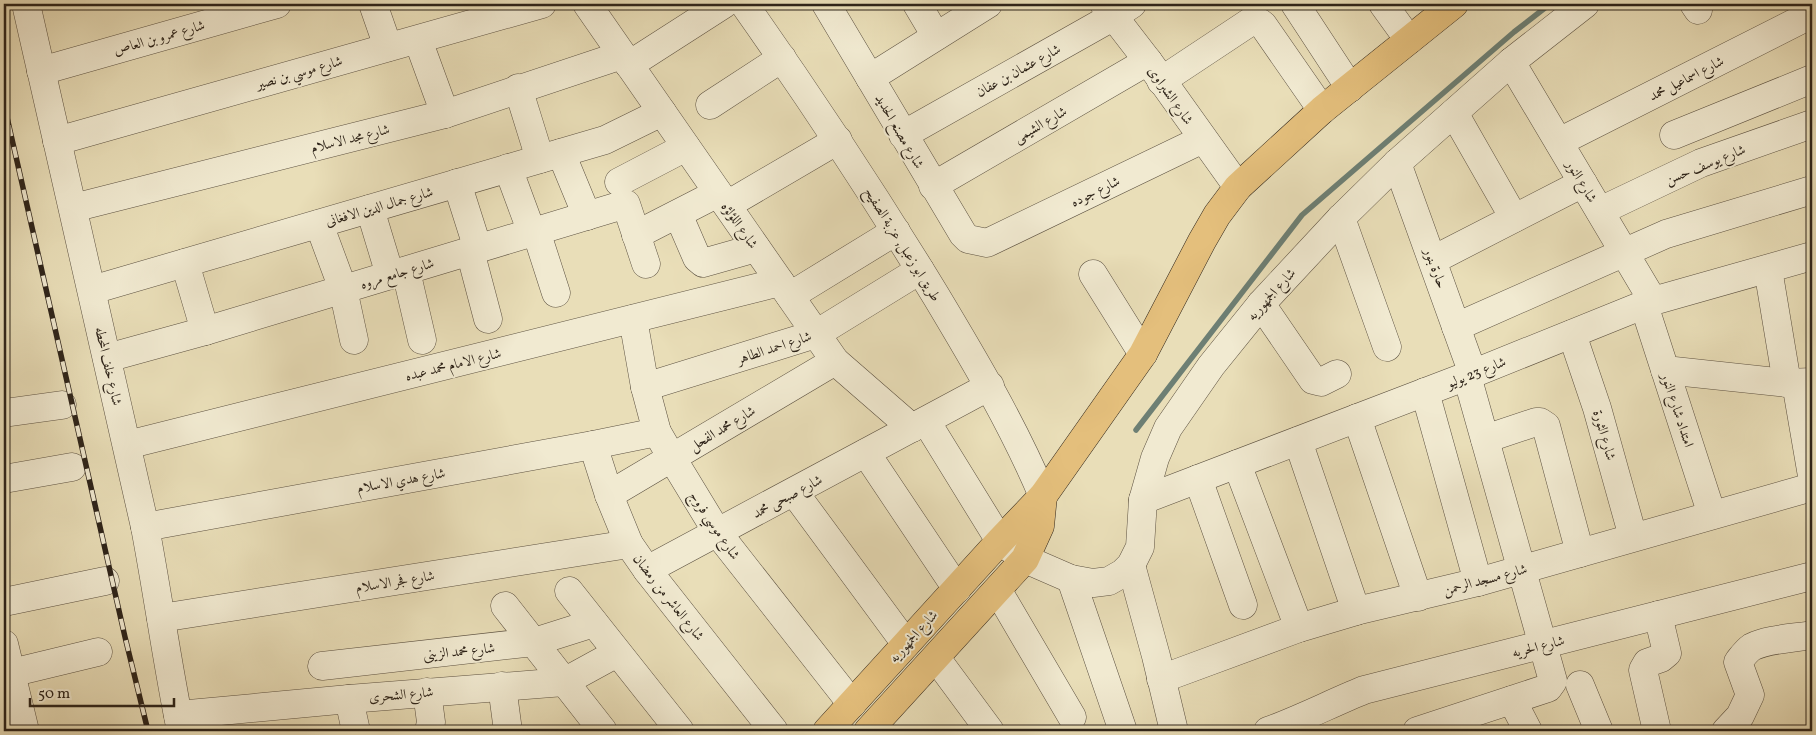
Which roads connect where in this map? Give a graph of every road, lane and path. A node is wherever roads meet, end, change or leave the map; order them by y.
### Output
1 (26, 4) edge
2 (277, 4) edge
3 (373, 4) edge
4 (542, 4) edge
5 (587, 4) edge
6 (724, 4) edge
7 (744, 4) edge
8 (917, 4) edge
9 (988, 4) edge
10 (1295, 4) edge
11 (1383, 4) edge
12 (1454, 4) edge
13 (1584, 4) edge
14 (831, 6) edge
15 (1117, 8) edge
16 (1812, 14) edge
17 (936, 36) junction
18 (418, 40) junction
19 (1410, 40) junction
20 (388, 46) junction
21 (782, 58) junction
22 (626, 60) junction
23 (1511, 62) junction
24 (41, 71) junction
25 (1154, 71) junction
26 (870, 78) junction
27 (1812, 79) edge
28 (518, 88) junction
29 (1350, 88) junction
30 (710, 105) dead end
31 (1322, 110) junction
32 (662, 112) junction
33 (1454, 113) junction
34 (445, 114) junction
35 (1812, 124) edge
36 (903, 135) junction
37 (1674, 135) dead end
38 (1203, 139) junction
39 (605, 140) junction
40 (838, 140) junction
41 (58, 141) junction
42 (1559, 142) junction
43 (686, 147) junction
44 (551, 156) junction
45 (1397, 163) junction
46 (508, 168) junction
47 (457, 183) junction
48 (1583, 183) junction
49 (933, 186) junction
50 (1238, 187) junction
51 (1812, 190) edge
52 (623, 193) junction
53 (722, 199) junction
54 (73, 208) junction
55 (370, 209) junction
56 (1600, 212) junction
57 (678, 214) junction
58 (587, 216) junction
59 (1341, 218) junction
60 (1514, 218) junction
61 (320, 224) junction
62 (534, 232) junction
63 (896, 232) junction
64 (636, 235) junction
65 (987, 243) joint
66 (756, 248) junction
67 (474, 250) junction
68 (1625, 252) junction
69 (1812, 256) edge
70 (1433, 260) junction
71 (185, 263) junction
72 (646, 264) dead end
73 (1768, 269) junction
74 (920, 270) junction
75 (398, 273) junction
76 (1094, 274) dead end
77 (343, 289) junction
78 (785, 289) junction
79 (92, 290) junction
80 (556, 293) dead end
81 (1649, 303) junction
82 (1261, 304) junction
83 (633, 319) junction
84 (488, 320) dead end
85 (1456, 327) junction
86 (205, 331) junction
87 (816, 334) junction
88 (1572, 334) junction
89 (354, 340) dead end
90 (422, 340) dead end
91 (1387, 347) dead end
92 (1143, 354) junction
93 (107, 358) junction
94 (835, 361) junction
95 (1665, 370) junction
96 (1337, 374) dead end
97 (1470, 375) junction
98 (1798, 383) edge
99 (990, 386) junction
100 (645, 387) junction
101 (1426, 392) junction
102 (62, 405) dead end
103 (4, 414) edge
104 (1357, 418) junction
105 (919, 424) junction
106 (657, 432) junction
107 (1485, 439) junction
108 (1298, 441) junction
109 (127, 445) junction
110 (594, 446) junction
111 (866, 453) junction
112 (672, 458) junction
113 (1238, 464) junction
114 (72, 466) dead end
115 (1812, 476) edge
116 (1198, 478) junction
117 (4, 479) edge
118 (1812, 486) edge
119 (794, 492) junction
120 (610, 496) junction
121 (1043, 496) junction
122 (1143, 500) junction
123 (1712, 515) junction
124 (145, 527) junction
125 (717, 532) junction
126 (1634, 537) junction
127 (1000, 541) junction
128 (629, 544) junction
129 (1580, 553) junction
130 (1025, 559) junction
131 (1131, 565) junction
132 (647, 570) junction
133 (1521, 570) junction
134 (1812, 576) edge
135 (1071, 579) junction
136 (105, 580) dead end
137 (1478, 582) junction
138 (957, 589) junction
139 (998, 590) junction
140 (569, 591) dead end
141 (1418, 597) junction
142 (4, 602) edge
143 (1243, 605) dead end
144 (505, 606) dead end
145 (1356, 611) junction
146 (1658, 615) junction
147 (161, 618) junction
148 (594, 623) junction
149 (1299, 628) junction
150 (1812, 635) edge
151 (534, 642) junction
152 (4, 644) edge
153 (906, 644) junction
154 (1542, 645) junction
155 (98, 652) dead end
156 (617, 654) junction
157 (936, 658) junction
158 (322, 666) dead end
159 (1161, 679) junction
160 (564, 682) junction
161 (1580, 685) dead end
162 (502, 686) junction
163 (11, 689) edge
164 (427, 692) junction
165 (349, 699) junction
166 (1512, 700) junction
167 (852, 704) junction
168 (1072, 717) dead end
169 (180, 723) edge
170 (1312, 723) edge
171 (1445, 727) edge
172 (25, 731) edge
173 (356, 731) edge
174 (429, 731) edge
175 (508, 731) edge
176 (603, 731) edge
177 (679, 731) edge
178 (774, 731) edge
179 (827, 731) edge
180 (868, 731) edge
181 (990, 731) edge
182 (1123, 731) edge
183 (1174, 731) edge
184 (1268, 731) edge
185 (1417, 731) edge
186 (1528, 731) edge
187 (1599, 731) edge
188 (1657, 731) edge
189 (1726, 731) edge

1 - 24 street, شارع خلف المحطه
2 - 24 street, شارع عمرو بن العاص
3 - 20 street
4 - 18 street, شارع موسي بن نصير
5 - 22 street, شارع اللؤلؤه
6 - 22 street, شارع مجد الاسلام
7 - 21 street, طريق ابو زعبل, عزبة الصفيح
8 - 17 street
9 - 17 street
10 - 29 street
11 - 19 street
12 - 19 main road, شارع الجمهوريه
13 - 23 street, شارع الجمهوريه
14 - 26 street, شارع مصنع الحديد
15 - 25 street, شارع الشبراوى
15 - 36 street, شارع عثمان بن عفان
16 - 42 street, شارع اسماعيل محمد
17 - 26 street
18 - 20 street, شارع موسي بن نصير
18 - 34 street
19 - 29 main road, شارع الجمهوريه
20 - 41 street, شارع موسي بن نصير
21 - 30 street
21 - 40 street, طريق ابو زعبل, عزبة الصفيح
22 - 28 street, شارع مجد الاسلام
22 - 32 street, شارع اللؤلؤه
23 - 33 street, شارع الجمهوريه
23 - 42 street, شارع النور
24 - 41 street, شارع خلف المحطه
25 - 31 street, شارع الشيمى
25 - 38 street, شارع الشبراوى
25 - 49 street, شارع الشيمى
26 - 36 street, شارع مصنع الحديد
27 - 37 street
28 - 34 street, شارع مجد الاسلام
28 - 44 street
29 - 31 main road, شارع الجمهوريه
31 - 50 main road, شارع الجمهوريه
32 - 39 street, شارع جمال الدين الافغانى
32 - 43 street, شارع اللؤلؤه
33 - 45 street, شارع الجمهوريه
33 - 60 street
34 - 54 street, شارع مجد الاسلام
35 - 56 street, شارع يوسف حسن
36 - 49 street, شارع مصنع الحديد
38 - 50 street, شارع الشبراوى
38 - 65 street, شارع جوده
39 - 44 street, شارع جمال الدين الافغانى
39 - 52 street
40 - 53 street
40 - 63 street, طريق ابو زعبل, عزبة الصفيح
41 - 54 street, شارع خلف المحطه
42 - 48 street, شارع النور
43 - 52 street, شارع جامع مروه
43 - 53 street, شارع اللؤلؤه
44 - 46 street, شارع جمال الدين الافغانى
44 - 58 street
45 - 59 street, شارع الجمهوريه
45 - 70 street, حارة بنور
46 - 47 street, شارع جمال الدين الافغانى
46 - 62 street
47 - 55 street, شارع جمال الدين الافغانى
47 - 67 street
48 - 56 street, شارع النور
48 - 60 street
49 - 65 street, شارع مصنع الحديد
50 - 92 main road, شارع الجمهوريه
51 - 68 street
52 - 58 street, شارع جامع مروه
52 - 64 street
53 - 57 street
53 - 66 street, شارع اللؤلؤه
54 - 79 street, شارع خلف المحطه
55 - 61 street, شارع جمال الدين الافغانى
55 - 75 street
56 - 68 street, شارع النور
57 - 64 street
57 - 66 street
58 - 62 street, شارع جامع مروه
59 - 82 street, شارع الجمهوريه
59 - 91 street
60 - 70 street
61 - 71 street, شارع جمال الدين الافغانى
61 - 77 street
62 - 67 street, شارع جامع مروه
62 - 80 street
63 - 74 street, طريق ابو زعبل, عزبة الصفيح
63 - 78 street, شارع الامام محمد عبده
64 - 72 street
66 - 78 street, شارع اللؤلؤه
67 - 75 street, شارع جامع مروه
67 - 84 street
68 - 81 street, شارع النور
68 - 85 street
69 - 73 street, شارع 23 يوليو
70 - 85 street, حارة بنور
71 - 79 street, شارع جمال الدين الافغانى
71 - 86 street
73 - 81 street, شارع 23 يوليو
73 - 98 street
74 - 87 street, شارع احمد الطاهر
74 - 99 street, طريق ابو زعبل, عزبة الصفيح
75 - 77 street, شارع جامع مروه
75 - 90 street
76 - 92 street
77 - 86 street, شارع جامع مروه
77 - 89 street
78 - 83 street, شارع الامام محمد عبده
78 - 87 street, شارع اللؤلؤه
79 - 93 street, شارع خلف المحطه
81 - 88 street, شارع 23 يوليو
81 - 95 street, امتداد شارع النور
82 - 96 street
82 - 122 street, شارع الجمهوريه
83 - 100 street, شارع موسي فروج
83 - 109 street, شارع الامام محمد عبده
85 - 97 street, حارة بنور
86 - 93 street, شارع جامع مروه
87 - 94 street, شارع اللؤلؤه
87 - 100 street, شارع احمد الطاهر
88 - 97 street, شارع 23 يوليو
88 - 126 street, شارع الثورة
92 - 121 main road, شارع الجمهوريه
93 - 109 street, شارع خلف المحطه
94 - 105 street, شارع اللؤلؤه
94 - 112 street, شارع محمد الفحل
95 - 98 street
95 - 123 street, امتداد شارع النور
97 - 101 street, شارع 23 يوليو
97 - 107 street, حارة بنور
98 - 115 street
99 - 105 street, شارع صبحى محمد
99 - 121 street, طريق ابو زعبل, عزبة الصفيح
100 - 106 street, شارع موسي فروج
101 - 104 street, شارع 23 يوليو
101 - 137 street
102 - 103 street
104 - 108 street, شارع 23 يوليو
104 - 141 street
105 - 111 street, شارع صبحى محمد
105 - 127 street
106 - 110 street, شارع هدي الاسلام
106 - 112 street, شارع موسي فروج
107 - 129 street
107 - 133 street, حارة بنور
108 - 113 street, شارع 23 يوليو
108 - 145 street
109 - 124 street, شارع خلف المحطه
110 - 120 street, شارع العاشر من رمضان
110 - 124 street, شارع هدي الاسلام
111 - 119 street, شارع صبحى محمد
111 - 138 street
112 - 120 street, شارع محمد الفحل
112 - 125 street, شارع موسي فروج
113 - 116 street, شارع 23 يوليو
113 - 149 street
114 - 117 street
116 - 122 street, شارع 23 يوليو
116 - 143 street
118 - 123 street, شارع مسجد الرحمن
119 - 125 street, شارع صبحى محمد
119 - 153 street
120 - 128 street, شارع العاشر من رمضان
121 - 127 main road, شارع الجمهوريه
121 - 130 main road, شارع الجمهوريه
122 - 131 street, شارع الجمهوريه
123 - 126 street, شارع مسجد الرحمن
124 - 147 street, شارع خلف المحطه
125 - 132 street, شارع صبحى محمد
125 - 167 street, شارع موسي فروج
126 - 129 street, شارع مسجد الرحمن
127 - 130 street
127 - 138 main road, شارع الجمهوريه
128 - 132 street, شارع العاشر من رمضان
128 - 147 street, شارع فجر الاسلام
129 - 133 street, شارع مسجد الرحمن
130 - 135 street
130 - 139 main road, شارع الجمهوريه
131 - 135 street
131 - 159 street
132 - 178 street, شارع العاشر من رمضان
133 - 137 street, شارع مسجد الرحمن
133 - 154 street, حارة بنور
134 - 146 street, شارع الحريه
135 - 182 street
136 - 142 street
137 - 141 street, شارع مسجد الرحمن
138 - 153 main road, شارع الجمهوريه
139 - 157 main road, شارع الجمهوريه
139 - 168 street
140 - 148 street
141 - 145 street, شارع مسجد الرحمن
144 - 151 street
145 - 149 street, شارع مسجد الرحمن
146 - 154 street, شارع الحريه
146 - 188 street
147 - 169 street, شارع خلف المحطه
148 - 151 street, شارع محمد الزينى
148 - 156 street
149 - 159 street, شارع مسجد الرحمن
150 - 189 street
151 - 158 street, شارع محمد الزينى
151 - 160 street
152 - 163 street
153 - 167 main road, شارع الجمهوريه
154 - 166 street, حارة بنور
154 - 170 street, شارع الحريه
155 - 163 street
156 - 160 street, شارع الشحرى
156 - 177 street
157 - 180 main road, شارع الجمهوريه
157 - 181 street
159 - 183 street
160 - 162 street, شارع الشحرى
160 - 176 street
161 - 187 street
162 - 164 street, شارع الشحرى
162 - 175 street
163 - 172 street
164 - 165 street, شارع الشحرى
164 - 174 street
165 - 169 street, شارع الشحرى
165 - 173 street
166 - 171 street
166 - 186 street
167 - 179 main road, شارع الجمهوريه
170 - 184 street, شارع الحريه
171 - 185 street

